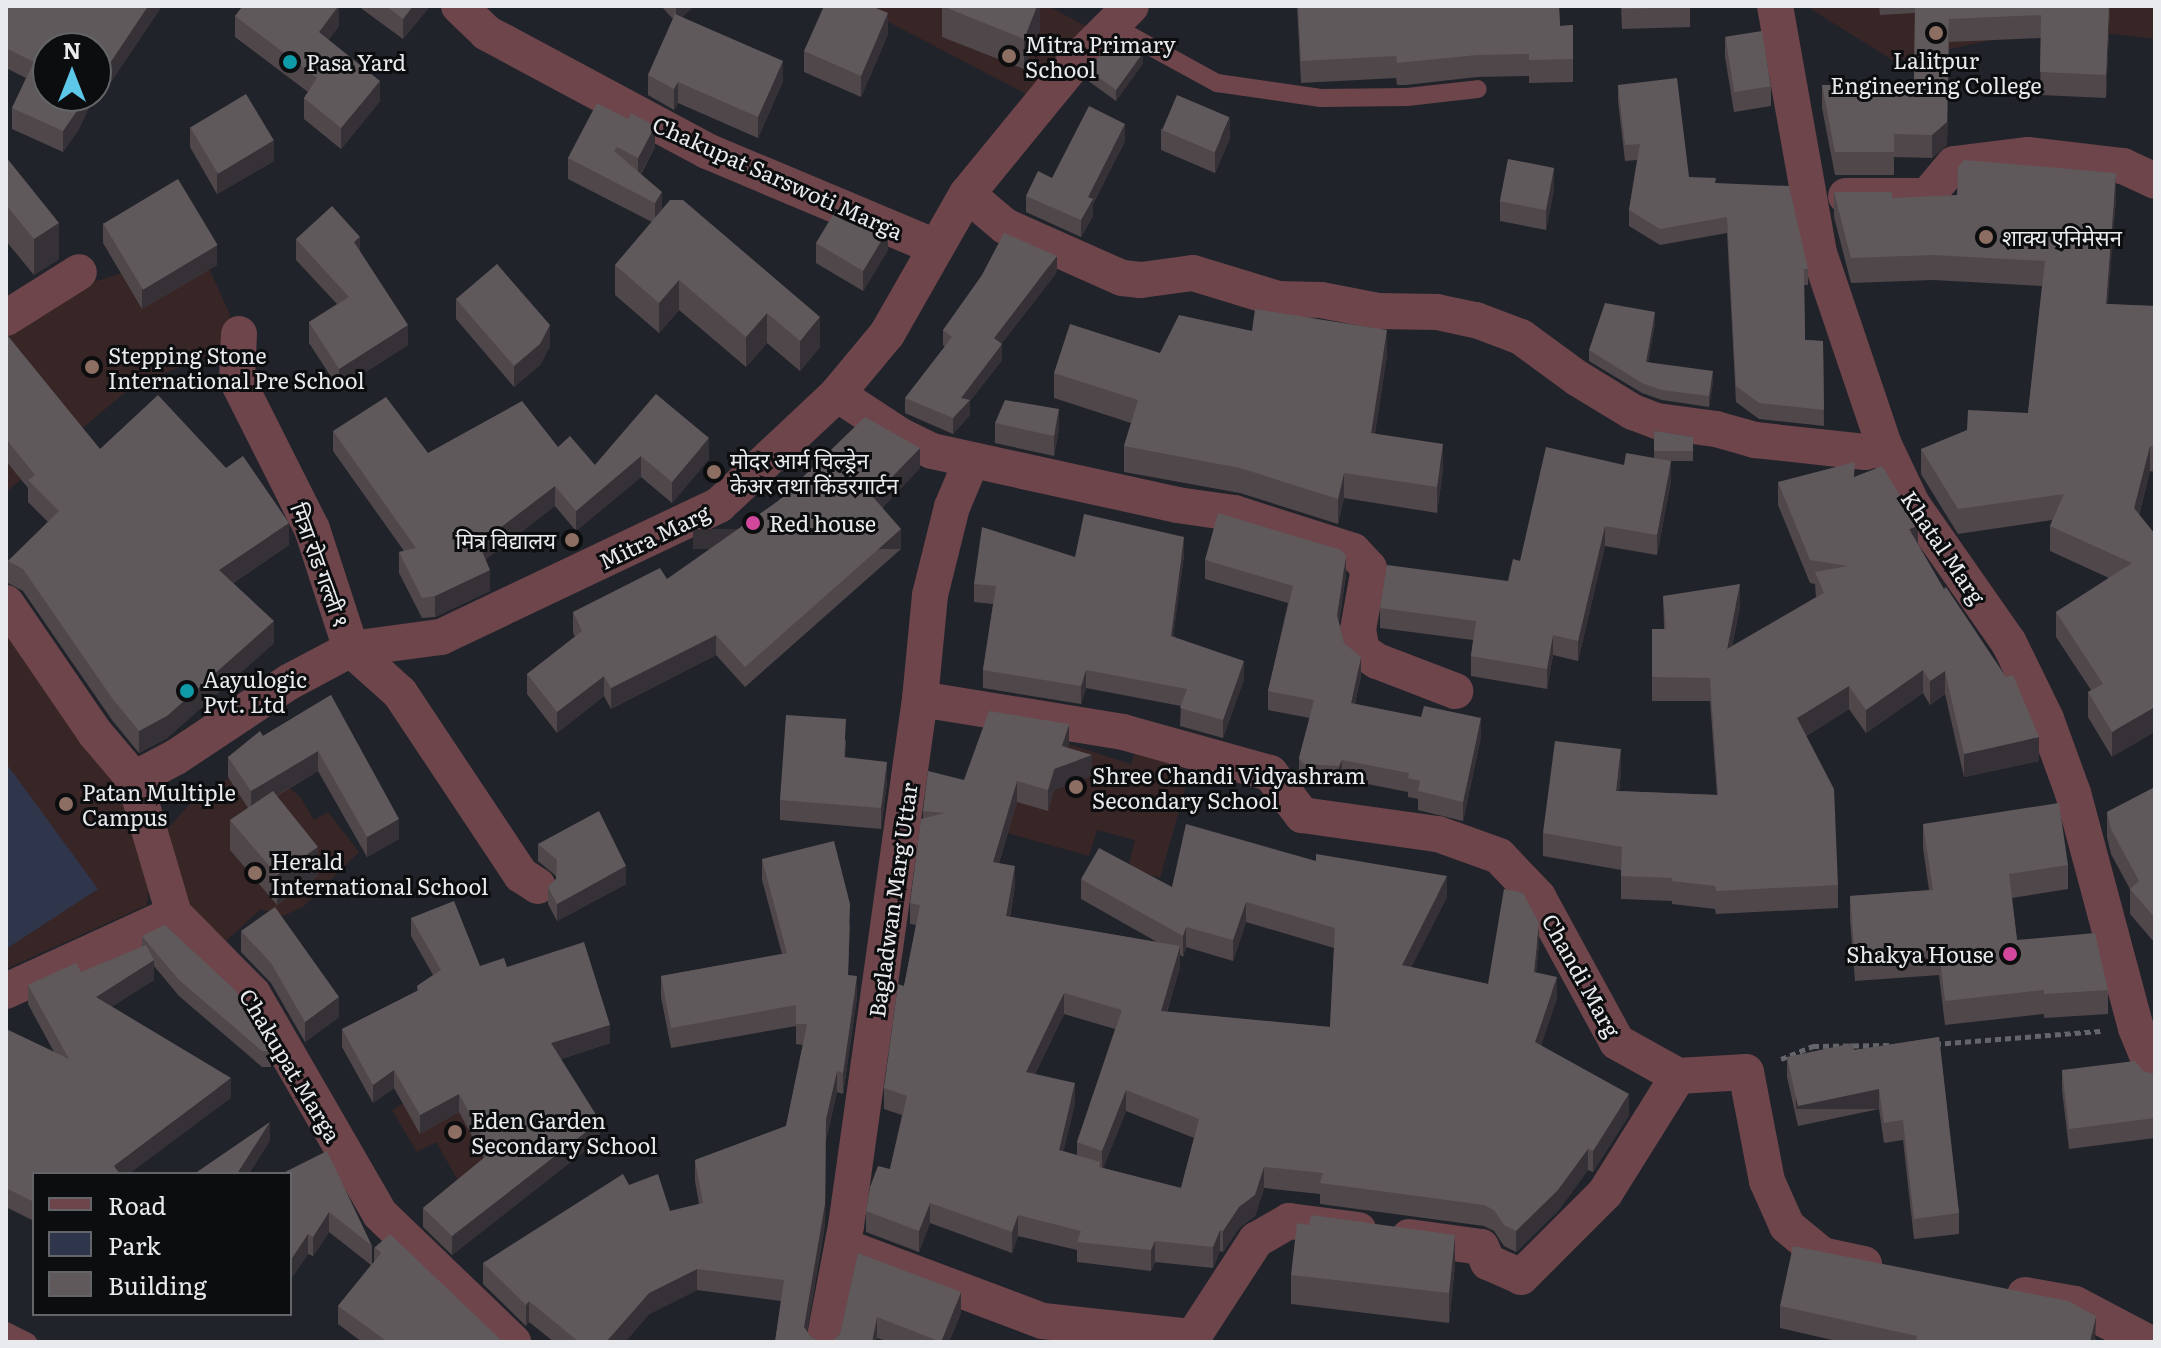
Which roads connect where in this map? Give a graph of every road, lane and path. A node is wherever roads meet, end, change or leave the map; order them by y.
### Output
1 (459, 6) edge
2 (1775, 6) edge
3 (1112, 12) edge
4 (1478, 89) dead end
5 (2155, 181) edge
6 (967, 194) junction
7 (1808, 196) junction
8 (935, 247) junction
9 (79, 272) dead end
10 (6, 318) edge
11 (239, 334) dead end
12 (837, 394) junction
13 (1884, 445) junction
14 (971, 462) junction
15 (6, 603) edge
16 (351, 649) junction
17 (1455, 691) dead end
18 (920, 699) junction
19 (134, 779) junction
20 (538, 886) dead end
21 (174, 914) junction
22 (6, 991) edge
23 (2136, 1028) junction
24 (1933, 1044) edge
25 (1903, 1045) edge
26 (1746, 1072) junction
27 (2155, 1075) edge
28 (1678, 1076) junction
29 (843, 1246) junction
30 (1903, 1272) edge
31 (1989, 1288) edge
32 (6, 1331) edge
33 (28, 1342) edge
34 (513, 1342) edge
35 (824, 1342) edge
36 (2147, 1342) edge

1 - 8 street, Chakupat Sarswoti Marga
2 - 7 street, Khatal Marg
3 - 4 lane
3 - 6 street, Mitra Marg
5 - 7 street
6 - 8 street, Mitra Marg
6 - 13 street
7 - 13 street, Khatal Marg
8 - 12 street, Mitra Marg
9 - 10 street
11 - 16 street, मित्रा रोड गल्ली १
12 - 14 street
12 - 16 street, Mitra Marg
13 - 23 street, Khatal Marg
14 - 17 street
14 - 18 street, Bagladwan Marg Uttar
15 - 19 street, Chakupat Marga
16 - 19 street, Mitra Marg
16 - 20 street, मित्रा रोड गल्ली १
18 - 28 street, Chandi Marg
18 - 29 street, Bagladwan Marg Uttar
19 - 21 street, Chakupat Marga
21 - 22 street
21 - 34 street, Chakupat Marga
23 - 24 path
23 - 27 street, Khatal Marg
25 - 26 path
26 - 28 street
26 - 30 street
28 - 29 street
29 - 35 street, Bagladwan Marg Uttar
31 - 36 street
32 - 33 lane

